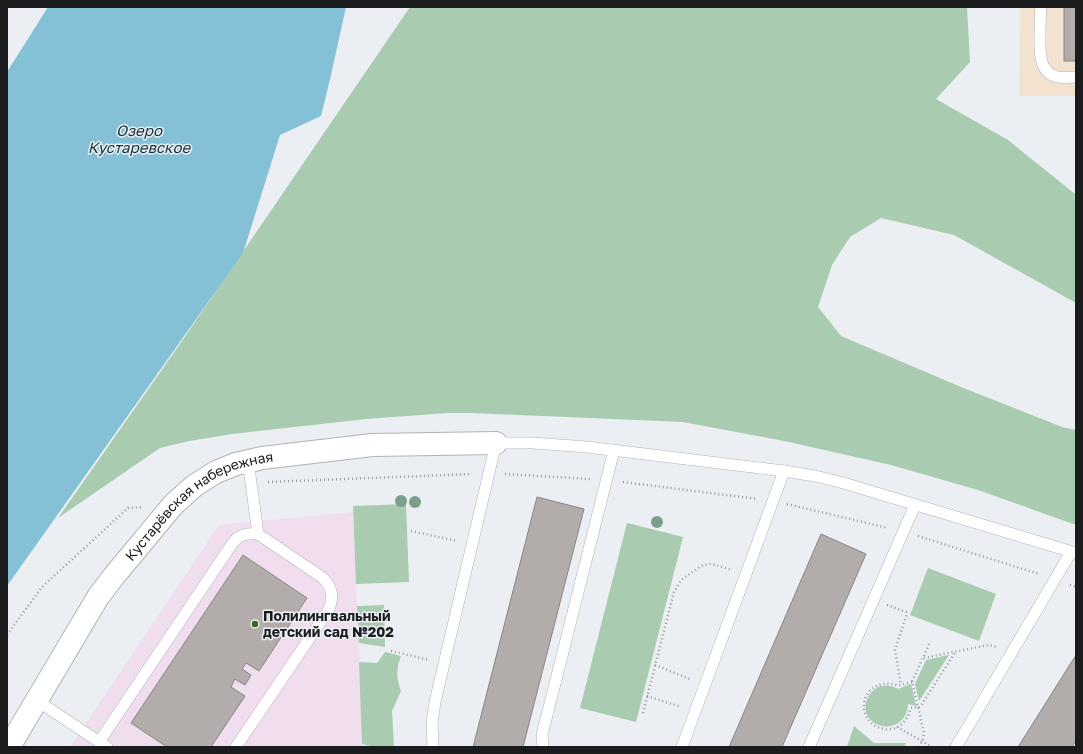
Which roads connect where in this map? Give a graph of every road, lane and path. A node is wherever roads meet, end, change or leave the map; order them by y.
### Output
1 (1040, 7) edge
2 (1076, 77) edge
3 (496, 442) junction
4 (614, 450) junction
5 (248, 460) junction
6 (784, 471) junction
7 (488, 474) junction
8 (607, 480) junction
9 (251, 483) junction
10 (773, 501) junction
11 (173, 505) junction
12 (915, 505) junction
13 (410, 531) dead end
14 (904, 532) junction
15 (258, 534) junction
16 (472, 545) junction
17 (1073, 553) edge
18 (746, 576) junction
19 (1054, 579) junction
20 (1076, 587) edge
21 (874, 600) junction
22 (7, 635) edge
23 (930, 642) dead end
24 (391, 651) dead end
25 (956, 651) junction
26 (1010, 654) junction
27 (923, 658) junction
28 (444, 663) junction
29 (655, 665) junction
30 (912, 682) junction
31 (705, 684) junction
32 (901, 685) junction
33 (647, 696) junction
34 (36, 700) junction
35 (918, 708) junction
36 (695, 712) junction
37 (643, 713) dead end
38 (897, 727) junction
39 (922, 741) junction
40 (103, 744) edge
41 (8, 747) edge
42 (236, 747) edge
43 (433, 747) edge
44 (543, 747) edge
45 (682, 747) edge
46 (809, 747) edge
47 (919, 747) edge
48 (932, 747) edge
49 (956, 747) edge

1 - 2 lane
3 - 4 lane
3 - 5 street, Кустарёвская набережная
3 - 7 lane
4 - 6 lane
4 - 8 lane
5 - 9 lane
5 - 11 street, Кустарёвская набережная
6 - 10 lane
6 - 12 lane
7 - 8 path
7 - 9 path
7 - 16 lane
8 - 10 path
8 - 44 lane
9 - 15 lane
10 - 14 path
10 - 18 lane
11 - 22 path
11 - 34 street, Кустарёвская набережная
12 - 14 lane
12 - 17 lane
13 - 16 path
14 - 19 path
14 - 21 lane
15 - 40 lane
15 - 42 lane
16 - 28 lane
17 - 19 lane
18 - 29 path
18 - 31 lane
19 - 20 path
19 - 26 lane
21 - 32 path
21 - 46 lane
23 - 27 path
24 - 28 path
25 - 26 path
25 - 27 path
25 - 35 path
26 - 49 lane
27 - 30 path
28 - 43 lane
29 - 31 path
29 - 33 path
30 - 32 path
30 - 35 path
31 - 36 lane
32 - 38 path
33 - 36 path
33 - 37 path
34 - 40 lane
34 - 41 street, Кустарёвская набережная
35 - 38 path
35 - 39 path
36 - 45 lane
38 - 39 path
39 - 47 path
39 - 48 path

